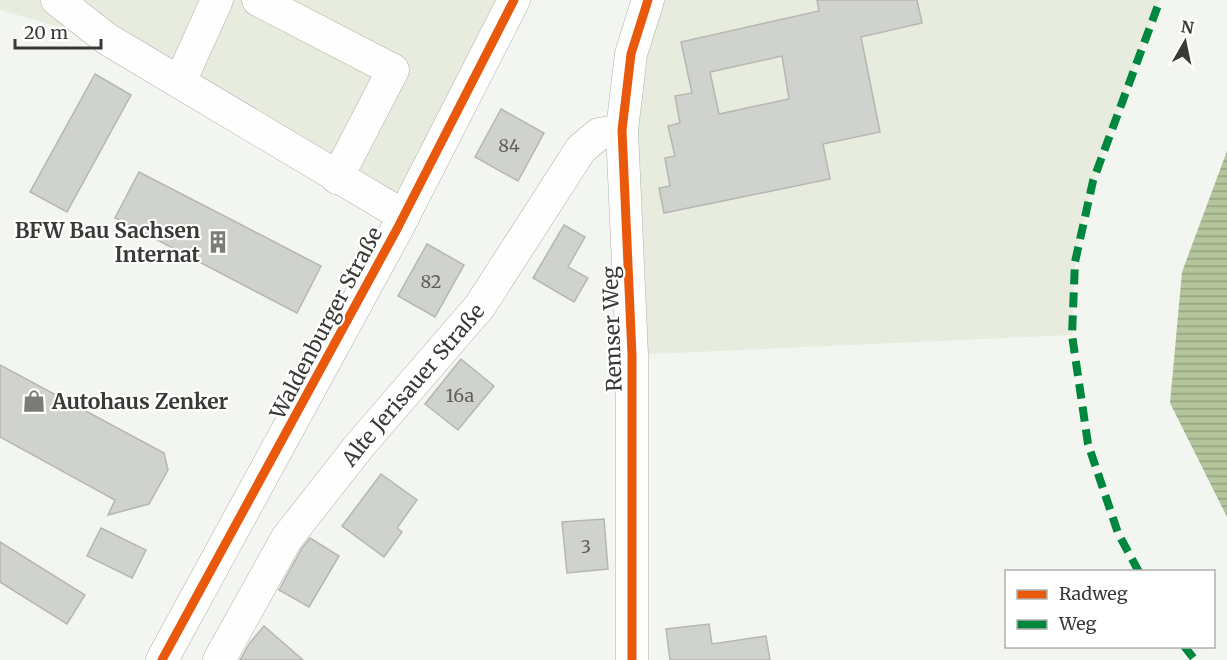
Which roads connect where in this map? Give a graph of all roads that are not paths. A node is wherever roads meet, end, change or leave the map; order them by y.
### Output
1 (57, 0) edge
2 (217, 0) edge
3 (258, 0) edge
4 (514, 0) edge
5 (648, 0) edge
6 (180, 82) junction
7 (622, 130) junction
8 (337, 178) junction
9 (404, 216) junction
10 (162, 660) edge
11 (219, 660) edge
12 (632, 660) edge

1 - 6 street
2 - 6 street
3 - 8 street
4 - 9 street, Waldenburger Straße
5 - 7 street, Remser Weg
6 - 8 street
7 - 11 street, Alte Jerisauer Straße
7 - 12 street, Remser Weg
8 - 9 street
9 - 10 street, Waldenburger Straße

